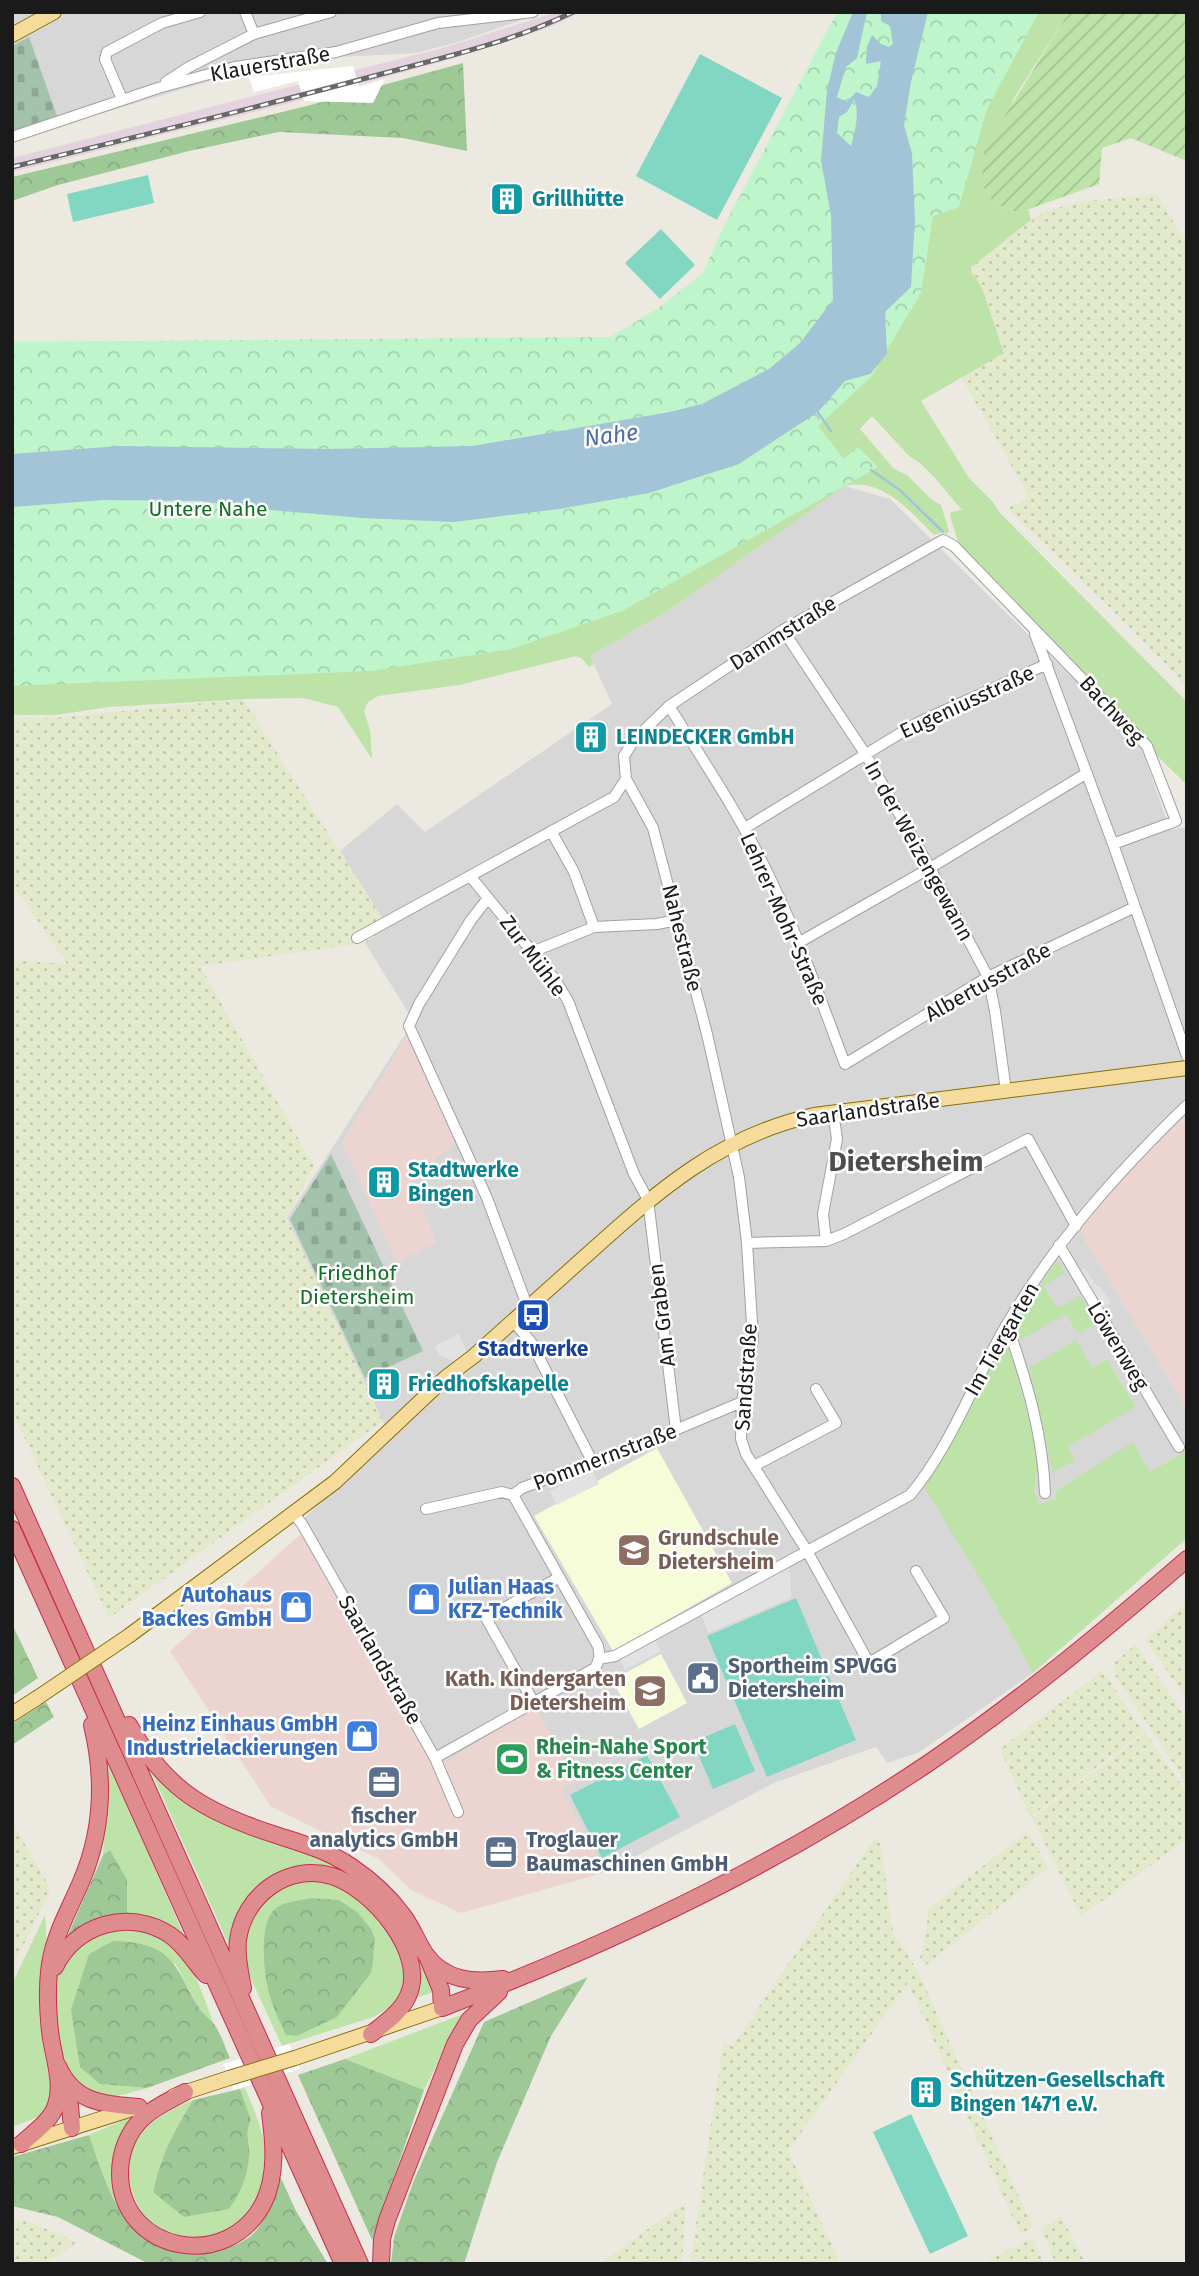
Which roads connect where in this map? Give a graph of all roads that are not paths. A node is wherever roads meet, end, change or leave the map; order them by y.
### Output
1 (54, 12) edge
2 (200, 12) edge
3 (245, 12) edge
4 (331, 12) edge
5 (533, 12) edge
6 (477, 16) edge
7 (254, 34) junction
8 (12, 35) edge
9 (158, 88) junction
10 (122, 99) junction
11 (12, 137) edge
12 (943, 540) joint
13 (1033, 629) junction
14 (783, 630) junction
15 (1047, 664) junction
16 (670, 706) junction
17 (866, 755) junction
18 (1087, 773) junction
19 (626, 779) junction
20 (745, 828) junction
21 (551, 831) junction
22 (1113, 844) junction
23 (930, 868) junction
24 (470, 876) junction
25 (488, 898) junction
26 (1135, 907) junction
27 (677, 920) junction
28 (594, 927) junction
29 (357, 938) dead end
30 (799, 943) junction
31 (532, 953) junction
32 (988, 977) junction
33 (1187, 1056) edge
34 (845, 1064) joint
35 (1187, 1068) edge
36 (1006, 1091) junction
37 (1187, 1105) edge
38 (833, 1112) junction
39 (732, 1143) junction
40 (648, 1200) junction
41 (1076, 1226) junction
42 (826, 1241) junction
43 (747, 1242) junction
44 (1059, 1245) junction
45 (527, 1308) junction
46 (513, 1321) junction
47 (1007, 1324) junction
48 (816, 1389) dead end
49 (742, 1402) junction
50 (676, 1430) junction
51 (1179, 1447) dead end
52 (593, 1463) junction
53 (754, 1466) junction
54 (12, 1486) edge
55 (1045, 1493) dead end
56 (513, 1495) junction
57 (426, 1509) dead end
58 (293, 1513) junction
59 (12, 1528) edge
60 (807, 1551) junction
61 (1187, 1559) edge
62 (916, 1571) dead end
63 (558, 1577) junction
64 (86, 1650) junction
65 (599, 1659) junction
66 (79, 1679) junction
67 (534, 1703) junction
68 (12, 1714) edge
69 (435, 1758) junction
70 (458, 1812) dead end
71 (427, 1956) junction
72 (533, 1973) junction
73 (510, 1982) junction
74 (218, 1987) junction
75 (49, 1993) junction
76 (442, 2008) junction
77 (249, 2014) junction
78 (371, 2034) junction
79 (54, 2058) junction
80 (62, 2076) junction
81 (185, 2092) junction
82 (268, 2097) junction
83 (139, 2107) junction
84 (72, 2128) junction
85 (17, 2145) edge
86 (343, 2264) edge
87 (360, 2264) edge
88 (381, 2264) edge

1 - 8 main road
2 - 10 street
3 - 7 street
4 - 7 street
5 - 6 street, Klauerstraße
6 - 9 street, Klauerstraße
7 - 9 street
9 - 10 street, Klauerstraße
10 - 11 street, Klauerstraße
12 - 13 street, Bachweg
12 - 14 street, Dammstraße
13 - 15 street, Bachweg
13 - 22 street, Bachweg
14 - 16 street, Dammstraße
14 - 17 street, In der Weizengewann
15 - 17 street, Eugeniusstraße
15 - 18 street, Bachweg
16 - 19 street, Dammstraße
16 - 20 street, Lehrer-Mohr-Straße
17 - 20 street, Eugeniusstraße
17 - 23 street, In der Weizengewann
18 - 22 street, Bachweg
18 - 23 street
19 - 21 street
19 - 27 street, Nahestraße
20 - 30 street, Lehrer-Mohr-Straße
21 - 24 street
21 - 28 street
22 - 26 street, Bachweg
23 - 30 street
23 - 32 street, In der Weizengewann
24 - 25 street, Zur Mühle
24 - 29 street
25 - 31 street, Zur Mühle
25 - 45 street
26 - 32 street, Albertusstraße
26 - 33 street, Bachweg
27 - 28 street
27 - 39 street, Nahestraße
28 - 31 street
30 - 34 street, Lehrer-Mohr-Straße
31 - 40 street, Zur Mühle
32 - 34 street, Albertusstraße
32 - 36 street, In der Weizengewann
35 - 36 main road, Saarlandstraße
36 - 38 main road, Saarlandstraße
37 - 41 street, Im Tiergarten
38 - 39 main road, Saarlandstraße
38 - 42 street
39 - 40 main road, Saarlandstraße
39 - 43 street, Sandstraße
40 - 45 main road, Saarlandstraße
40 - 50 street, Am Graben
41 - 42 street
41 - 44 street, Im Tiergarten
42 - 43 street
43 - 49 street, Sandstraße
44 - 47 street, Im Tiergarten
44 - 51 street, Löwenweg
45 - 46 main road, Saarlandstraße
46 - 52 street
46 - 58 main road, Saarlandstraße
47 - 55 street
47 - 60 street, Im Tiergarten
48 - 53 street
49 - 50 street, Pommernstraße
49 - 53 street, Sandstraße
50 - 52 street, Pommernstraße
52 - 56 street, Pommernstraße
53 - 60 street, Sandstraße
54 - 64 highway
56 - 57 street, Pommernstraße
56 - 63 street
58 - 68 main road, Saarlandstraße, bridge
58 - 69 street, Saarlandstraße
59 - 66 highway
60 - 62 street, Sandstraße
60 - 65 street
61 - 72 highway
63 - 65 street
63 - 67 street
64 - 71 highway
64 - 77 highway
65 - 67 street
66 - 74 highway
66 - 75 highway
67 - 69 street
69 - 70 street, Saarlandstraße
71 - 72 highway
71 - 76 highway
72 - 73 highway
73 - 76 highway
73 - 88 highway
74 - 75 highway
74 - 82 highway
75 - 79 highway
76 - 78 main road
77 - 78 highway
77 - 87 highway
78 - 81 main road, bridge
79 - 80 highway
79 - 85 highway
80 - 83 highway
80 - 84 highway
81 - 82 highway
81 - 83 main road
82 - 86 highway
83 - 84 main road
84 - 85 main road

